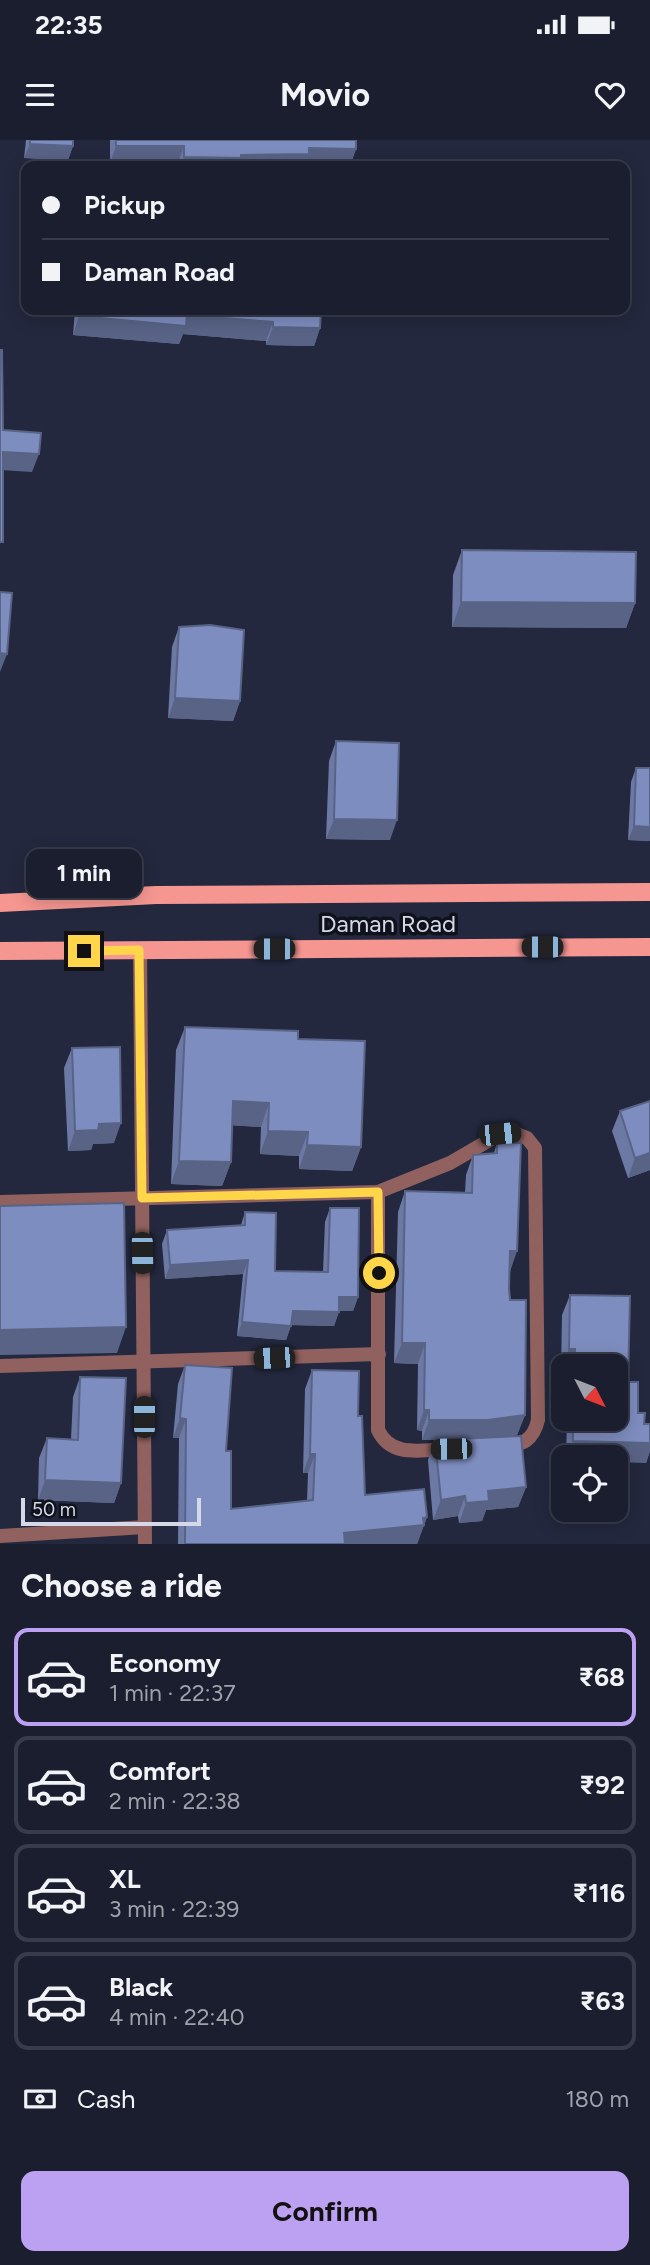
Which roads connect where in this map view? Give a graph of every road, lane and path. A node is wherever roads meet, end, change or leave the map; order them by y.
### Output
1 (650, 892) edge
2 (0, 903) edge
3 (650, 947) edge
4 (139, 950) junction
5 (0, 951) edge
6 (378, 1192) junction
7 (142, 1198) junction
8 (0, 1202) edge
9 (379, 1354) junction
10 (143, 1362) junction
11 (0, 1366) edge
12 (464, 1448) edge
13 (491, 1448) edge
14 (145, 1527) junction
15 (0, 1536) edge
16 (145, 1544) edge

1 - 2 main road
3 - 4 main road, Daman Road
4 - 5 main road, Daman Road
4 - 7 street
6 - 7 street
6 - 9 street
6 - 13 street
7 - 8 street
7 - 10 street
9 - 10 street
9 - 12 street
10 - 11 street
10 - 14 street
14 - 15 street
14 - 16 street

